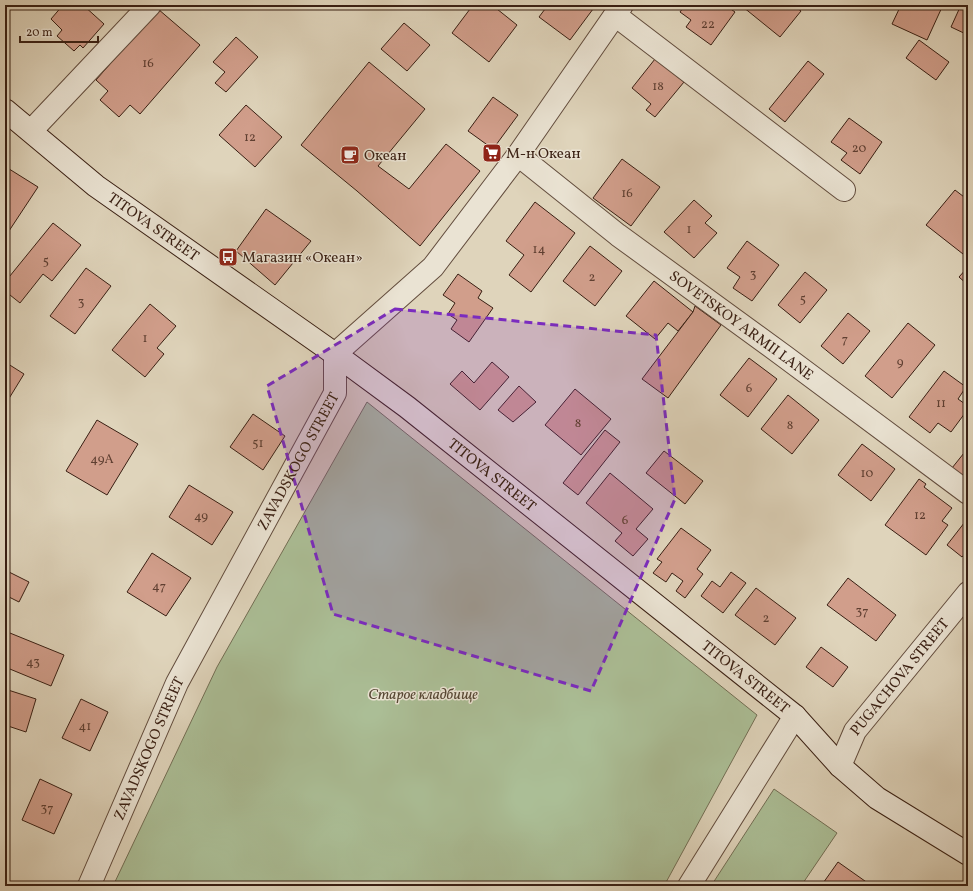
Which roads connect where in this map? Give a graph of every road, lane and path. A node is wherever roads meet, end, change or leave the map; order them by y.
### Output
1 (150, 5) edge
2 (618, 10) edge
3 (5, 110) edge
4 (31, 131) junction
5 (518, 155) junction
6 (844, 190) dead end
7 (335, 354) junction
8 (968, 493) edge
9 (968, 593) edge
10 (795, 716) junction
11 (840, 766) junction
12 (968, 854) edge
13 (89, 886) edge
14 (689, 886) edge

1 - 4 street
2 - 5 street
2 - 6 street
3 - 4 street, TITOVA STREET
4 - 7 street, TITOVA STREET
5 - 7 street
5 - 8 street, SOVETSKOY ARMII LANE
7 - 10 street, TITOVA STREET
7 - 13 street, ZAVADSKOGO STREET
9 - 11 street, PUGACHOVA STREET
10 - 11 street, TITOVA STREET
10 - 14 street
11 - 12 street, TITOVA STREET

